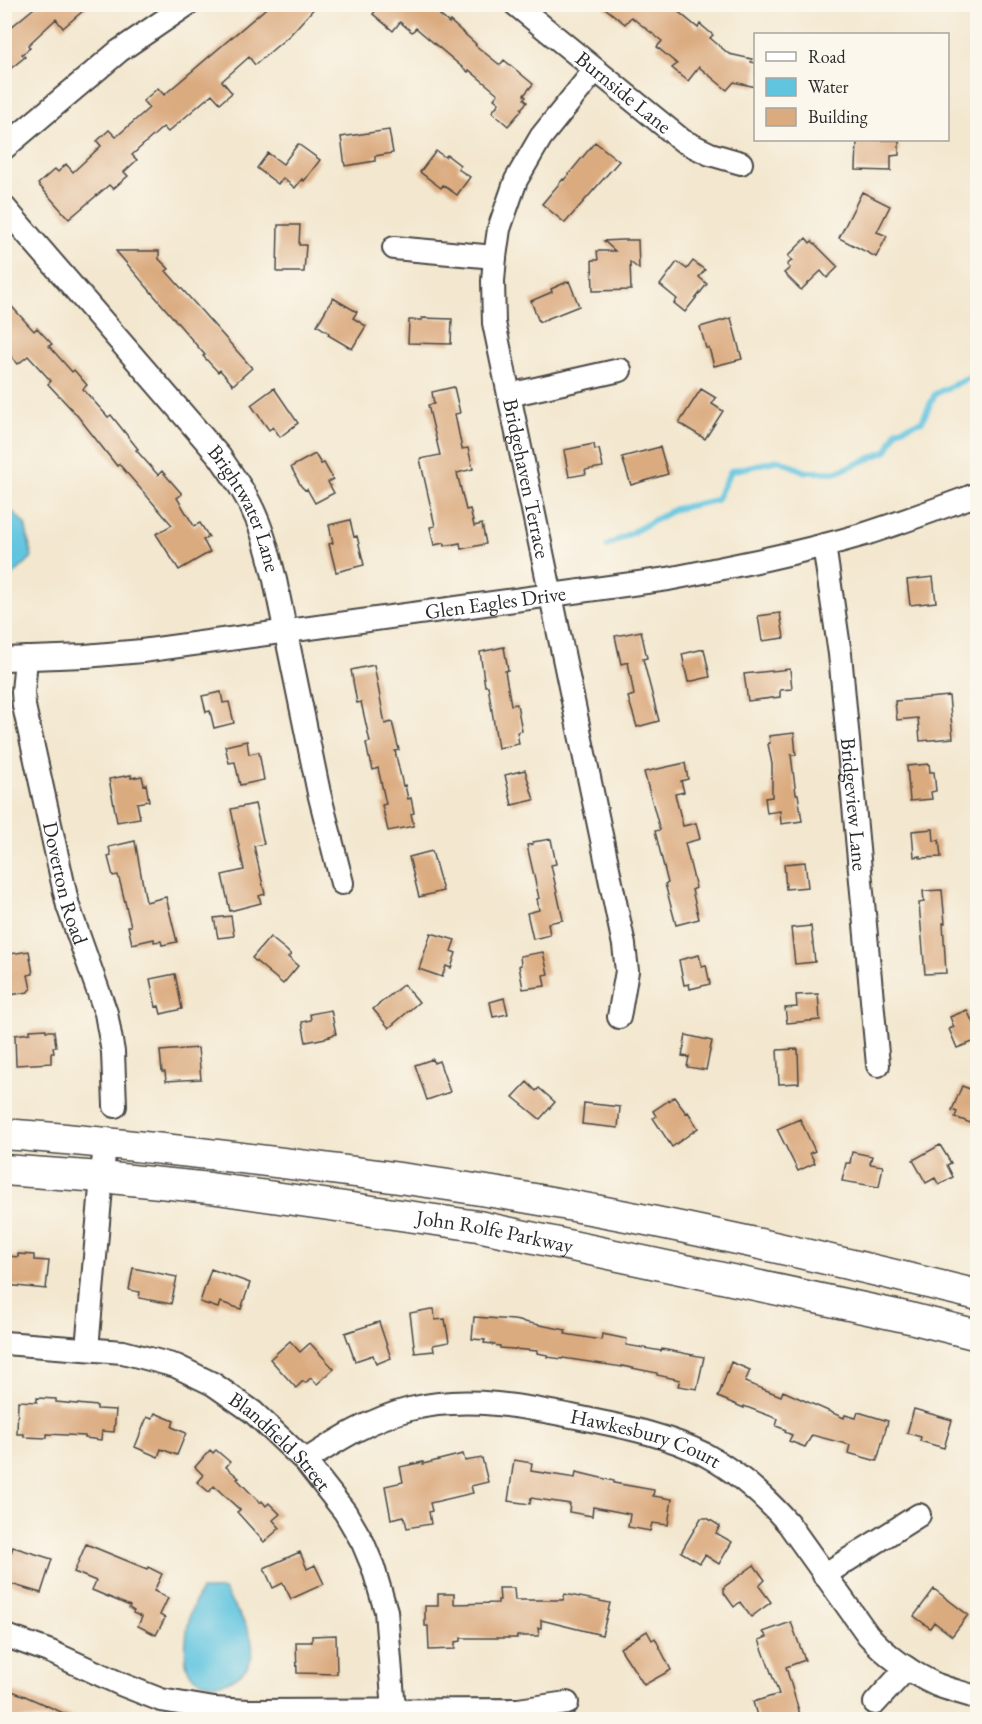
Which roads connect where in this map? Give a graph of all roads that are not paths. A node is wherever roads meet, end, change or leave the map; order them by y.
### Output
1 (188, 4) edge
2 (515, 4) edge
3 (595, 70) junction
4 (4, 148) edge
5 (741, 163) dead end
6 (4, 207) edge
7 (394, 248) dead end
8 (495, 257) junction
9 (620, 369) dead end
10 (509, 395) junction
11 (978, 494) edge
12 (824, 545) junction
13 (551, 595) junction
14 (285, 631) junction
15 (15, 658) edge
16 (342, 883) dead end
17 (619, 1017) dead end
18 (878, 1065) dead end
19 (115, 1106) dead end
20 (4, 1134) edge
21 (105, 1142) junction
22 (4, 1170) edge
23 (101, 1177) junction
24 (978, 1294) edge
25 (978, 1335) edge
26 (4, 1343) edge
27 (87, 1349) junction
28 (305, 1461) junction
29 (919, 1515) dead end
30 (824, 1575) junction
31 (4, 1635) edge
32 (907, 1668) junction
33 (978, 1698) edge
34 (875, 1702) dead end
35 (567, 1703) dead end
36 (394, 1710) junction

1 - 4 street
2 - 3 street, Burnside Lane
3 - 5 street, Burnside Lane
3 - 8 street, Bridgehaven Terrace
6 - 14 street, Brightwater Lane
7 - 8 street
8 - 10 street, Bridgehaven Terrace
9 - 10 street
10 - 13 street, Bridgehaven Terrace
11 - 12 street, Glen Eagles Drive
12 - 13 street, Glen Eagles Drive
12 - 18 street, Bridgeview Lane
13 - 14 street, Glen Eagles Drive
13 - 17 street, Bridgehaven Terrace
14 - 15 street, Glen Eagles Drive
14 - 16 street, Brightwater Lane
15 - 19 street, Doverton Road
20 - 21 main road, John Rolfe Parkway
21 - 23 street
21 - 24 main road, John Rolfe Parkway
22 - 23 main road, John Rolfe Parkway
23 - 25 main road, John Rolfe Parkway
23 - 27 street
26 - 27 street, Blandfield Street
27 - 28 street, Blandfield Street
28 - 30 street, Hawkesbury Court
28 - 36 street, Blandfield Street
29 - 30 street
30 - 32 street, Hawkesbury Court
31 - 36 street
32 - 33 street, Hawkesbury Court
32 - 34 street
35 - 36 street

